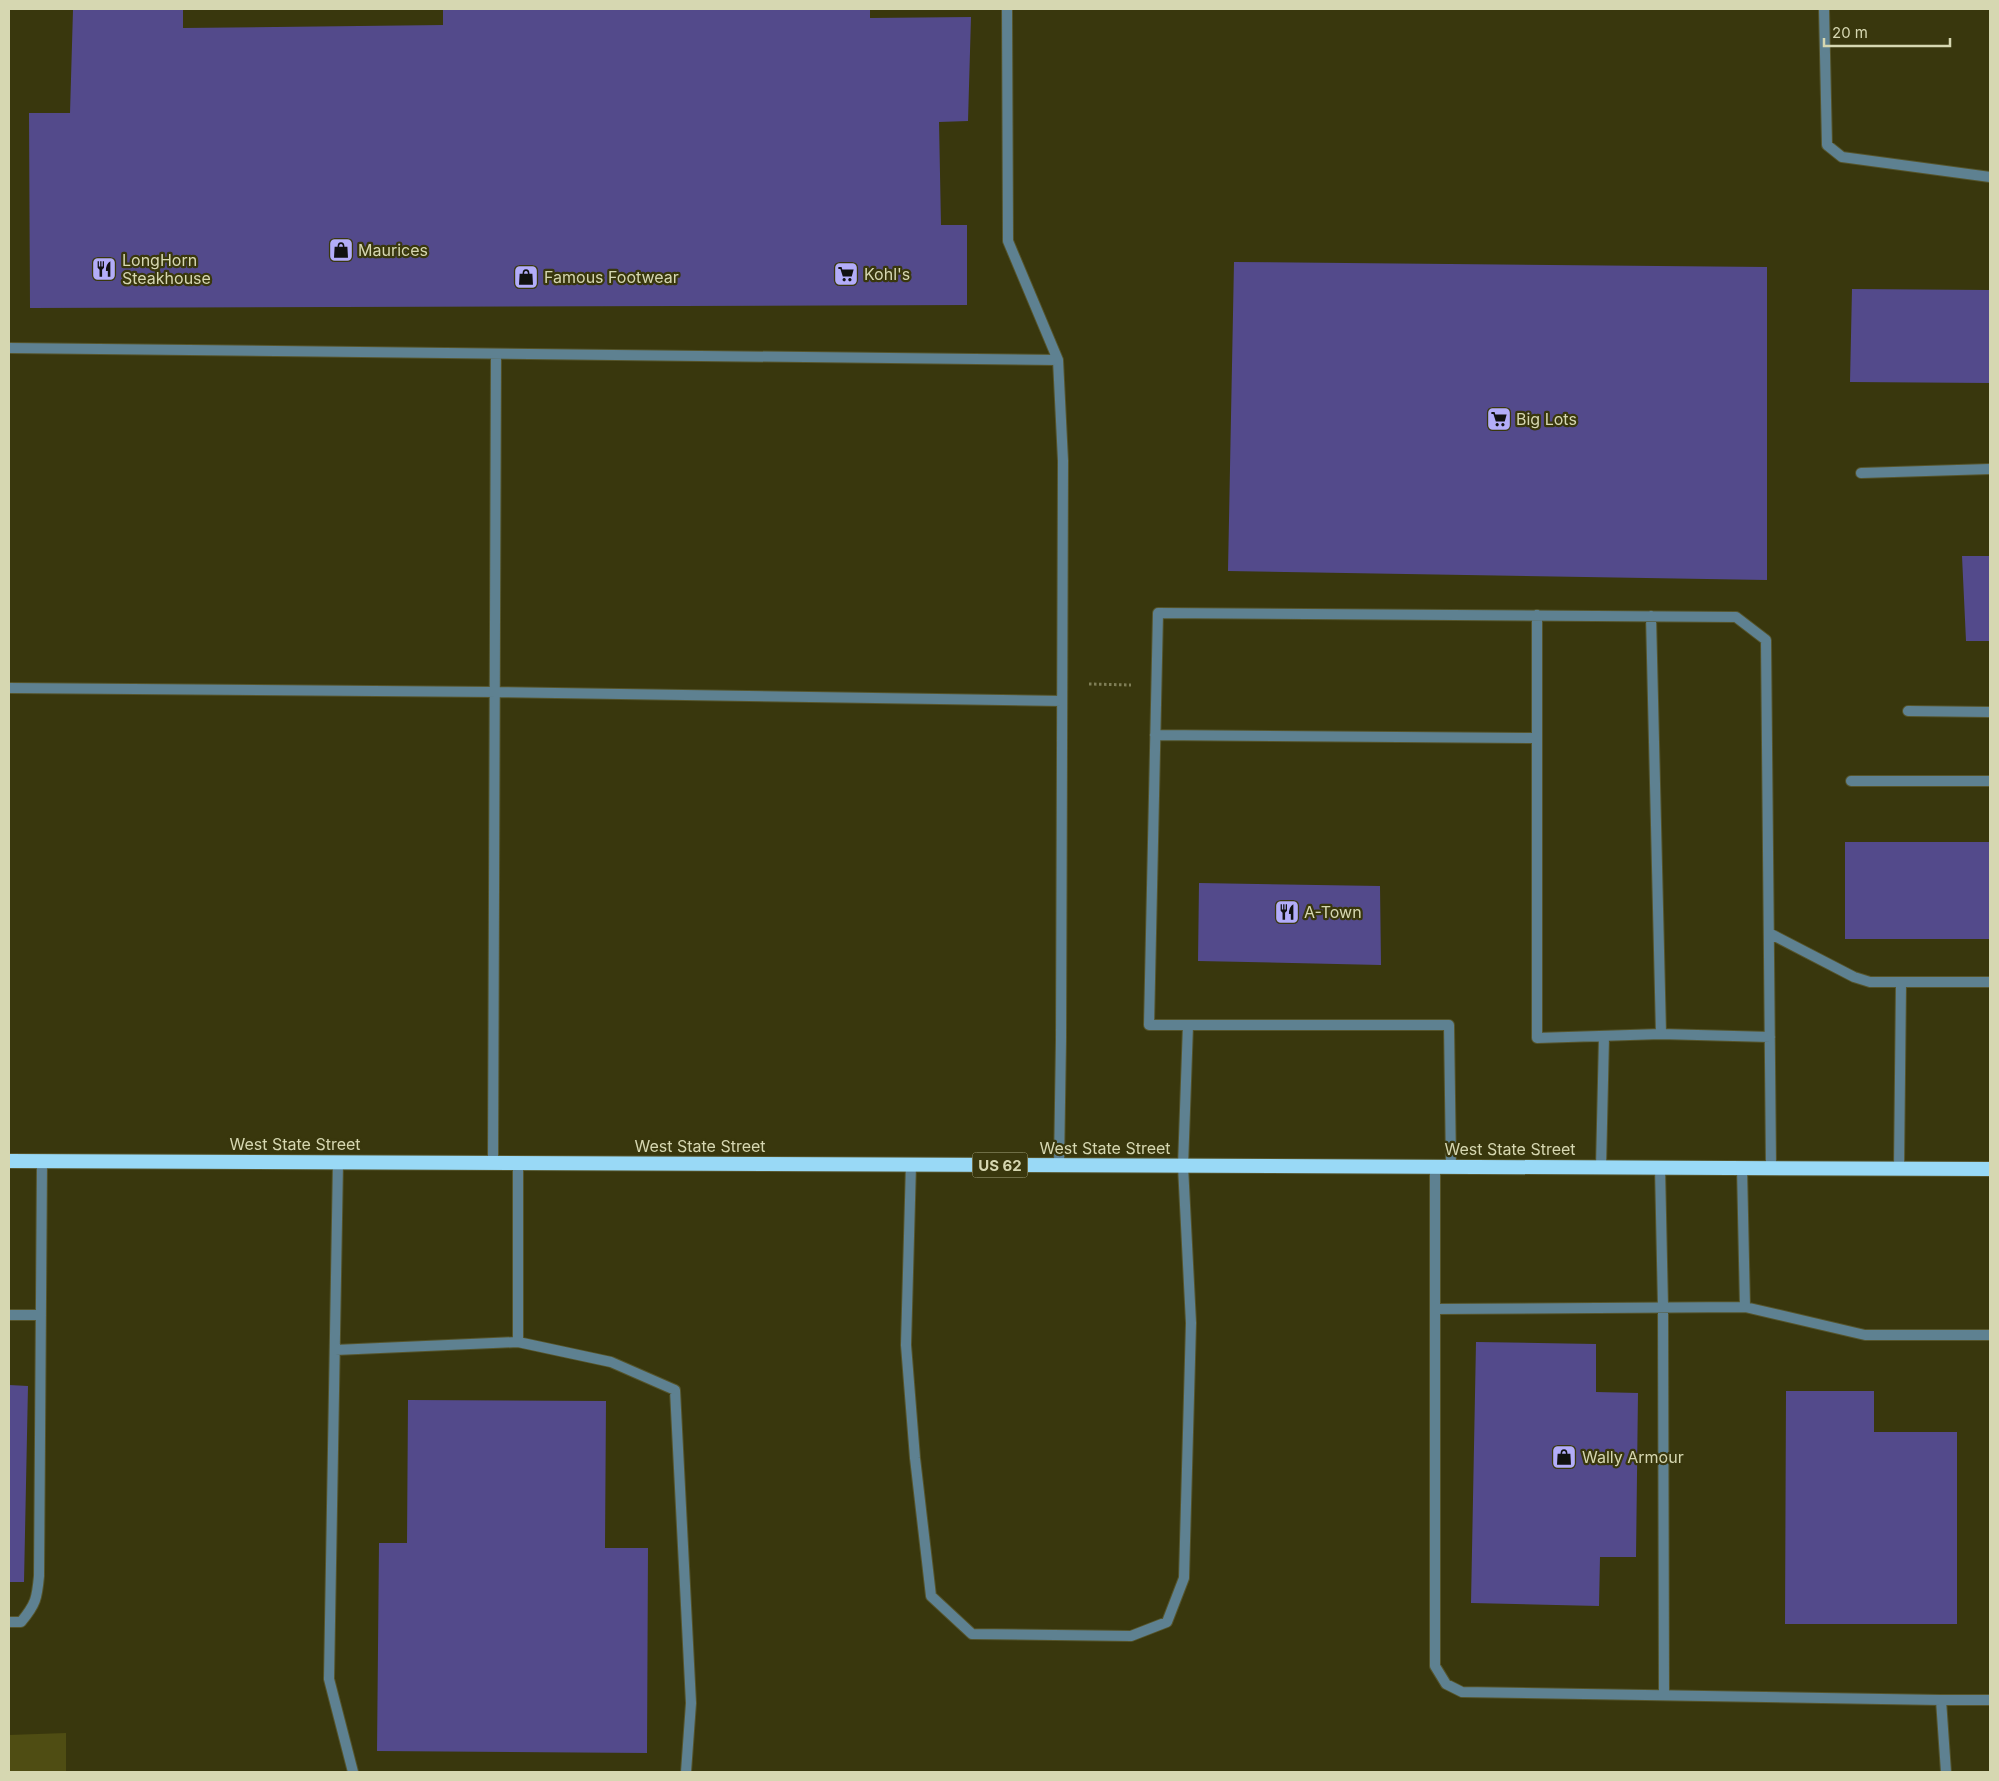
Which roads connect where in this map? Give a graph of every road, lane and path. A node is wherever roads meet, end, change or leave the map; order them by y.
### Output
1 (1007, 9) edge
2 (1824, 9) edge
3 (1990, 177) edge
4 (9, 348) edge
5 (496, 354) junction
6 (1058, 360) junction
7 (1990, 469) edge
8 (1861, 473) dead end
9 (1537, 616) junction
10 (1651, 616) junction
11 (1062, 684) junction
12 (1156, 685) junction
13 (9, 688) edge
14 (494, 692) junction
15 (1062, 701) junction
16 (1908, 711) dead end
17 (1990, 712) edge
18 (1155, 735) junction
19 (1537, 738) junction
20 (1851, 781) dead end
21 (1990, 781) edge
22 (1769, 933) junction
23 (1990, 982) edge
24 (1901, 983) junction
25 (1188, 1025) junction
26 (1661, 1034) junction
27 (1604, 1036) junction
28 (1770, 1037) junction
29 (9, 1161) edge
30 (42, 1161) junction
31 (338, 1162) junction
32 (493, 1163) junction
33 (518, 1163) junction
34 (911, 1164) junction
35 (1059, 1165) junction
36 (1183, 1166) junction
37 (1436, 1166) junction
38 (1451, 1166) junction
39 (1601, 1167) junction
40 (1660, 1168) junction
41 (1742, 1168) junction
42 (1771, 1168) junction
43 (1899, 1168) junction
44 (1990, 1169) edge
45 (1663, 1307) junction
46 (1745, 1307) junction
47 (1435, 1309) junction
48 (9, 1315) edge
49 (41, 1315) junction
50 (1990, 1335) edge
51 (518, 1342) junction
52 (335, 1350) junction
53 (9, 1622) edge
54 (1664, 1694) junction
55 (1941, 1700) junction
56 (1990, 1700) edge
57 (353, 1772) edge
58 (686, 1772) edge
59 (1946, 1772) edge

1 - 6 lane
2 - 3 lane
4 - 5 lane
5 - 6 lane
5 - 14 lane
6 - 11 lane
7 - 8 lane
9 - 10 lane
9 - 12 lane
9 - 19 lane
10 - 22 lane
10 - 26 lane
11 - 12 path
11 - 15 lane
12 - 18 lane
13 - 14 lane
14 - 15 lane
14 - 32 lane
15 - 35 lane
16 - 17 lane
18 - 19 lane
18 - 25 lane
19 - 27 lane
20 - 21 lane
22 - 24 lane
22 - 28 lane
23 - 24 lane
24 - 43 lane
25 - 36 lane
25 - 38 lane
26 - 27 lane
26 - 28 lane
27 - 39 lane
28 - 42 lane
29 - 30 highway, West State Street / US 62
30 - 31 highway, West State Street / US 62
30 - 49 lane
31 - 32 highway, West State Street / US 62
31 - 52 lane
32 - 33 highway, West State Street / US 62
33 - 34 highway, West State Street / US 62
33 - 51 lane
34 - 35 highway, West State Street / US 62
34 - 36 lane
35 - 36 highway, West State Street / US 62
36 - 37 highway, West State Street / US 62
37 - 38 highway, West State Street / US 62
37 - 47 lane
38 - 39 highway, West State Street / US 62
39 - 40 highway, West State Street / US 62
40 - 41 highway, West State Street / US 62
40 - 45 lane
41 - 42 highway, West State Street / US 62
41 - 46 lane
42 - 43 highway, West State Street / US 62
43 - 44 highway, West State Street / US 62
45 - 46 lane
45 - 47 lane
45 - 54 lane
46 - 50 lane
47 - 54 lane
48 - 49 lane
49 - 53 lane
51 - 52 lane
51 - 58 lane
52 - 57 lane
54 - 55 lane
55 - 56 lane
55 - 59 lane

